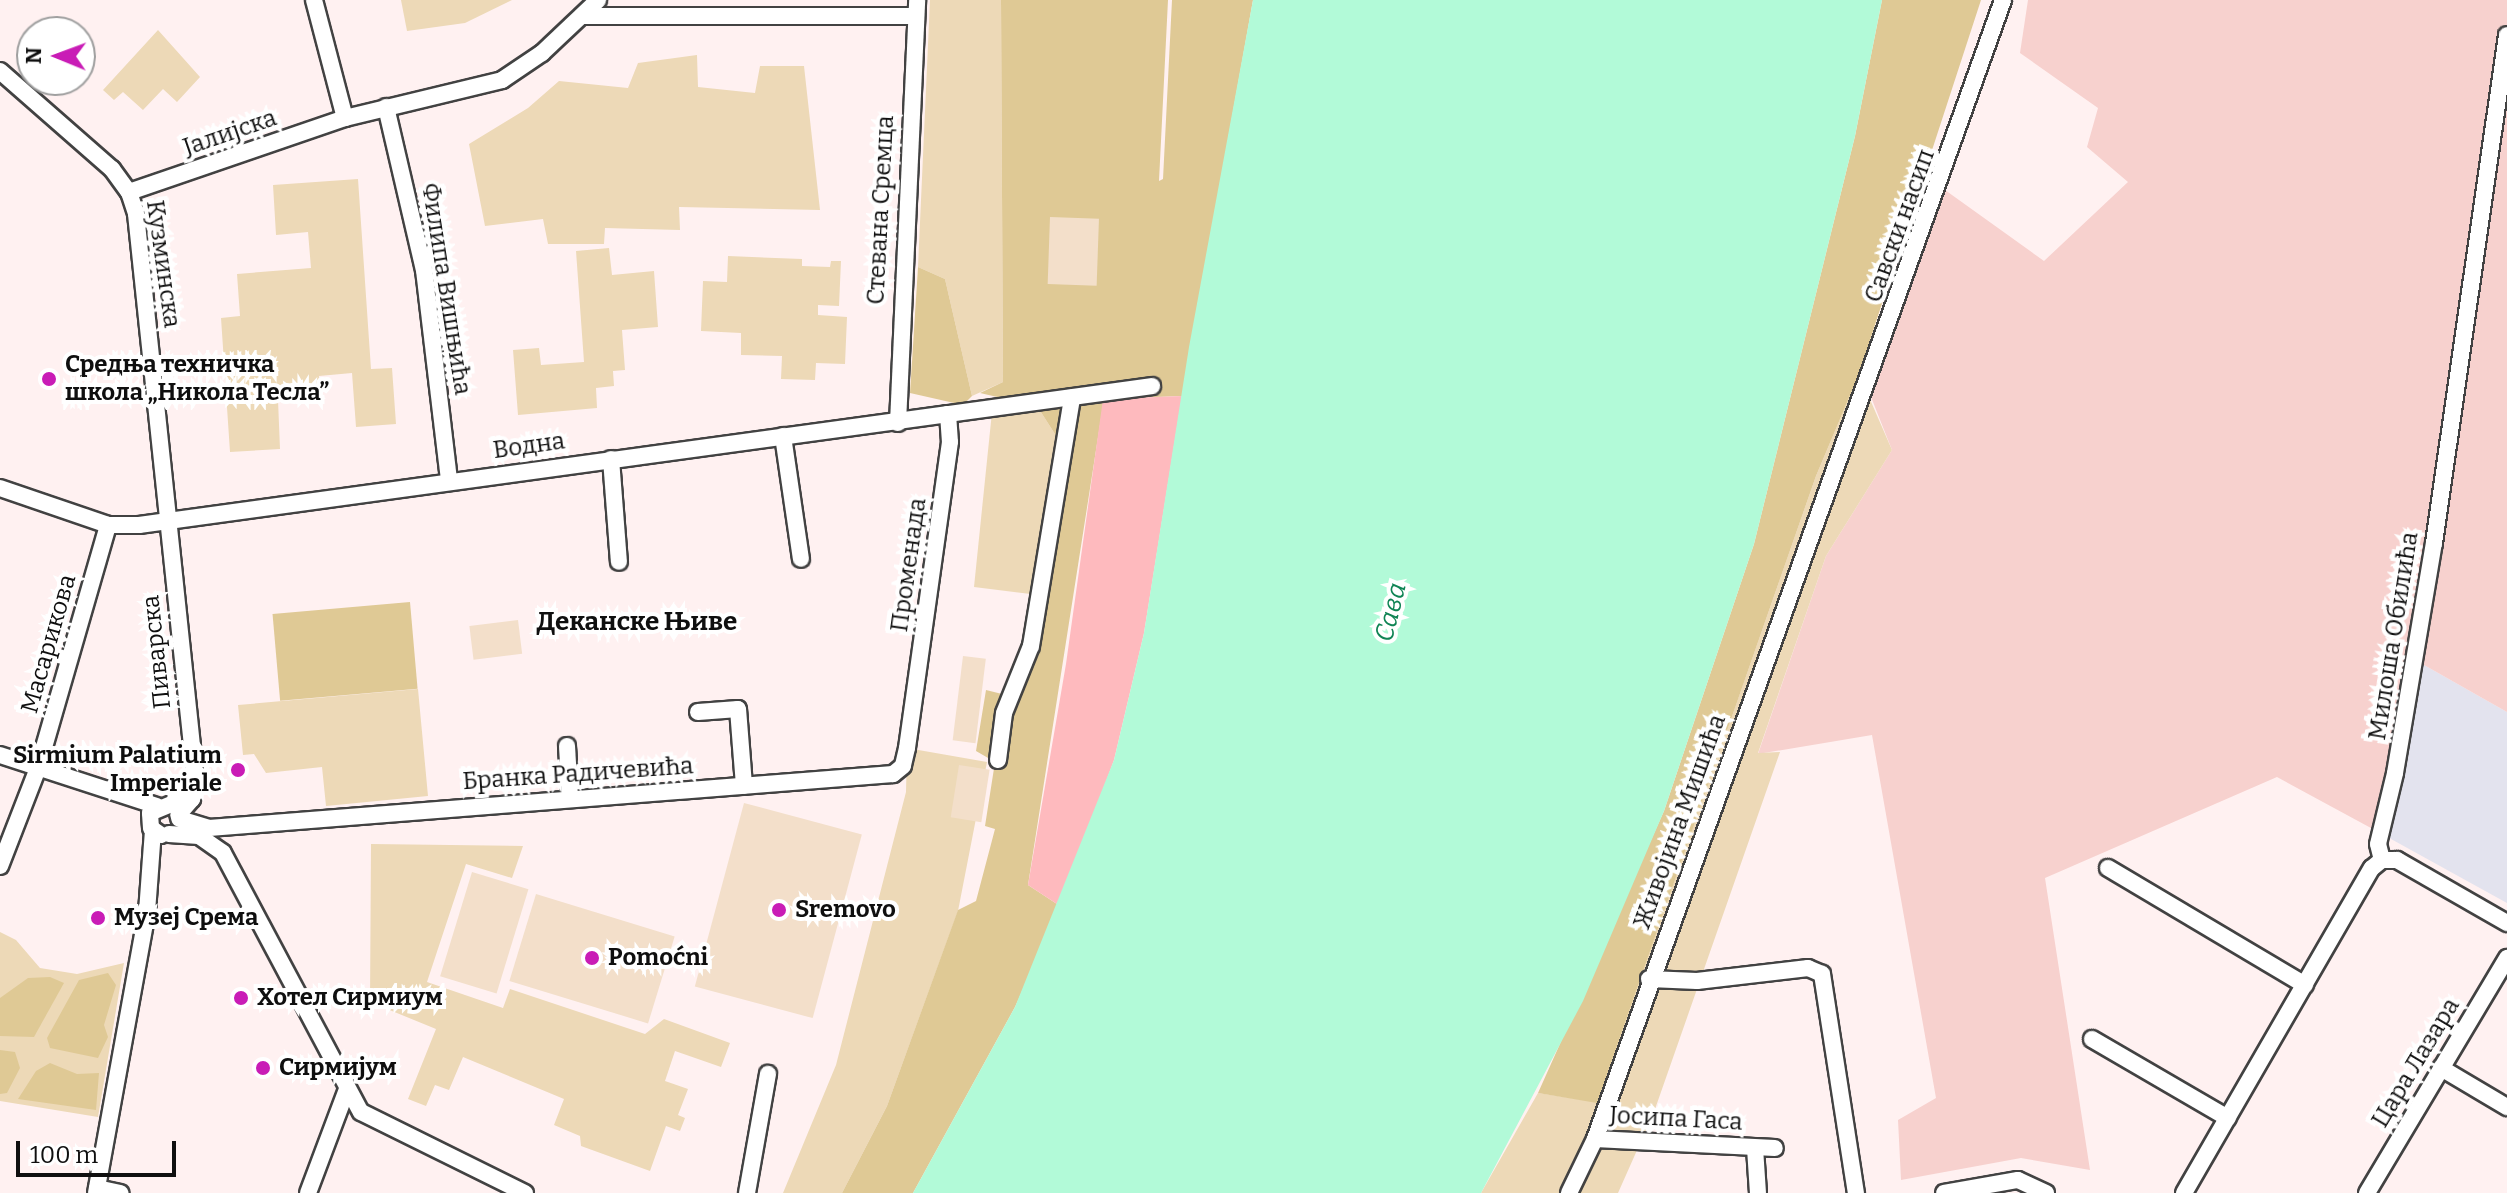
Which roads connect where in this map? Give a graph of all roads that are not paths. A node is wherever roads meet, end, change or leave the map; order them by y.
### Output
1 (314, 0) edge
2 (598, 0) edge
3 (2003, 0) edge
4 (729, 8) edge
5 (916, 8) edge
6 (584, 16) junction
7 (2507, 35) edge
8 (0, 71) edge
9 (386, 107) junction
10 (345, 118) junction
11 (129, 192) junction
12 (1152, 386) dead end
13 (1072, 397) junction
14 (948, 414) junction
15 (898, 423) junction
16 (783, 436) junction
17 (611, 459) junction
18 (1838, 467) joint
19 (449, 481) junction
20 (0, 488) edge
21 (167, 519) junction
22 (108, 525) junction
23 (801, 559) dead end
24 (619, 562) dead end
25 (698, 712) dead end
26 (567, 746) dead end
27 (0, 755) edge
28 (998, 760) dead end
29 (38, 768) junction
30 (899, 771) joint
31 (193, 779) junction
32 (744, 786) junction
33 (108, 792) junction
34 (570, 798) junction
35 (170, 811) junction
36 (159, 831) junction
37 (211, 835) junction
38 (2382, 860) junction
39 (0, 866) edge
40 (2108, 868) dead end
41 (2507, 923) edge
42 (2507, 958) edge
43 (1649, 979) junction
44 (2305, 985) junction
45 (2092, 1039) dead end
46 (2441, 1068) junction
47 (768, 1074) dead end
48 (347, 1089) junction
49 (2507, 1107) edge
50 (2228, 1118) junction
51 (1595, 1139) junction
52 (1755, 1148) junction
53 (1775, 1148) dead end
54 (97, 1190) edge
55 (120, 1193) edge
56 (308, 1193) edge
57 (525, 1193) edge
58 (747, 1193) edge
59 (1569, 1193) edge
60 (1758, 1193) edge
61 (1856, 1193) edge
62 (1944, 1193) edge
63 (2046, 1193) edge
64 (2184, 1193) edge
65 (2367, 1193) edge

1 - 10 street
2 - 6 street, Јалијска
3 - 18 street, Савски насип
4 - 5 street
4 - 6 street
5 - 15 street, Стевана Сремца
6 - 9 street, Јалијска
7 - 38 street, Милоша Обилића
8 - 11 street, Кузминска
9 - 10 street, Јалијска
9 - 19 street, Филипа Вишњића
10 - 11 street, Јалијска
11 - 21 street, Кузминска
12 - 13 street
13 - 14 street
13 - 28 street
14 - 15 street
14 - 30 street, Променада
15 - 16 street, Водна
16 - 17 street, Водна
16 - 23 street
17 - 19 street, Водна
17 - 24 street
18 - 43 street, Живојина Мишића
19 - 21 street, Водна
20 - 22 street
21 - 22 street, Водна
21 - 31 street, Пиварска
22 - 29 street, Масарикова
25 - 32 street
26 - 34 street
27 - 29 street
29 - 33 street
29 - 39 street, Масарикова
30 - 32 street, Бранка Радичевића
31 - 35 street, Пиварска
31 - 37 street, Пиварска
32 - 34 street, Бранка Радичевића
33 - 35 street
33 - 36 street
34 - 37 street, Бранка Радичевића
35 - 36 street
35 - 36 street
35 - 37 street
36 - 37 street
36 - 54 street
37 - 48 street, Пиварска
38 - 41 street
38 - 44 street
40 - 44 street
42 - 46 street, Цара Лазара
43 - 51 street, Живојина Мишића
43 - 61 street
44 - 50 street
45 - 50 street
46 - 49 street
46 - 65 street, Цара Лазара
47 - 58 street
48 - 56 street
48 - 57 street, Пиварска
50 - 64 street
51 - 52 street, Јосипа Гаса
51 - 59 street, Живојина Мишића
52 - 53 street, Јосипа Гаса
52 - 60 street, Јосипа Гаса
54 - 55 street
62 - 63 street

